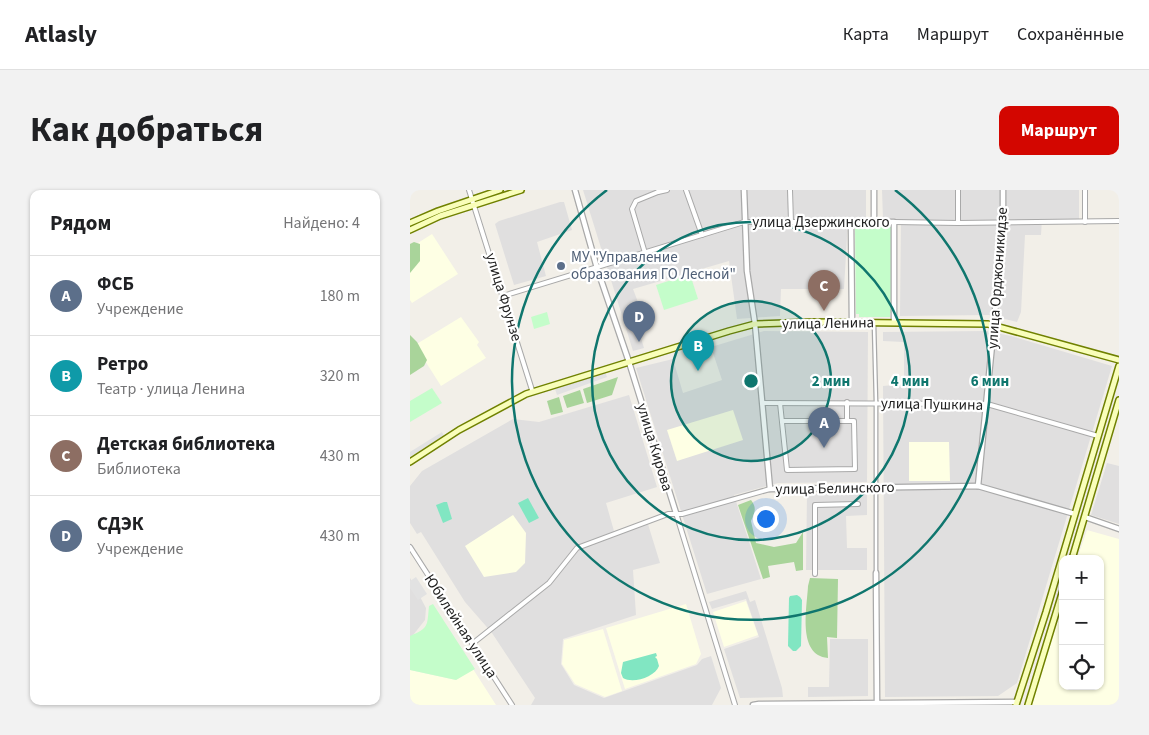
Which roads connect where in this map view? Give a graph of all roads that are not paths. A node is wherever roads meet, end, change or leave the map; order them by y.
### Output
1 (470, 190) edge
2 (500, 190) edge
3 (521, 190) edge
4 (575, 190) edge
5 (667, 190) edge
6 (686, 190) edge
7 (744, 190) edge
8 (790, 190) edge
9 (874, 190) edge
10 (958, 190) edge
11 (1003, 190) edge
12 (1085, 190) edge
13 (657, 191) edge
14 (474, 202) junction
15 (744, 222) junction
16 (791, 222) junction
17 (851, 222) junction
18 (874, 222) junction
19 (894, 222) junction
20 (1085, 222) junction
21 (1119, 222) edge
22 (410, 223) edge
23 (958, 223) junction
24 (1003, 223) junction
25 (410, 230) edge
26 (702, 235) junction
27 (645, 253) junction
28 (597, 268) junction
29 (504, 296) junction
30 (852, 321) junction
31 (874, 322) junction
32 (894, 322) junction
33 (994, 323) junction
34 (754, 324) junction
35 (1119, 359) edge
36 (628, 361) junction
37 (1119, 366) edge
38 (533, 391) junction
39 (1119, 400) edge
40 (780, 402) junction
41 (847, 402) junction
42 (876, 402) junction
43 (762, 403) junction
44 (987, 404) junction
45 (782, 421) junction
46 (847, 421) junction
47 (1098, 436) junction
48 (410, 461) edge
49 (876, 484) dead end
50 (978, 486) junction
51 (770, 489) junction
52 (876, 491) dead end
53 (858, 504) dead end
54 (676, 513) junction
55 (1075, 514) junction
56 (1085, 517) junction
57 (1119, 529) edge
58 (410, 547) edge
59 (1073, 555) edge
60 (876, 573) joint
61 (815, 574) dead end
62 (1060, 600) edge
63 (1046, 612) junction
64 (1055, 614) junction
65 (472, 644) junction
66 (877, 704) edge
67 (1016, 704) edge
68 (512, 705) edge
69 (735, 705) edge
70 (753, 705) edge
71 (1028, 705) edge

1 - 14 street, улица Фрунзе
2 - 14 main road
3 - 14 main road
4 - 28 street, улица Кирова
5 - 13 street
6 - 26 street
7 - 15 street
8 - 16 street
9 - 18 street
10 - 23 street
11 - 24 street, улица Орджоникидзе
12 - 20 street
13 - 27 street
14 - 22 main road
14 - 25 main road
14 - 29 street, улица Фрунзе
15 - 16 street, улица Дзержинского
15 - 26 street, улица Дзержинского
15 - 34 street
16 - 17 street, улица Дзержинского
17 - 18 street, улица Дзержинского
17 - 30 street
18 - 19 street, улица Дзержинского
19 - 23 street, улица Дзержинского
19 - 32 street
20 - 21 street, улица Дзержинского
20 - 24 street, улица Дзержинского
23 - 24 street, улица Дзержинского
24 - 33 street, улица Орджоникидзе
26 - 27 street, улица Дзержинского
27 - 28 street, улица Дзержинского
28 - 29 street, улица Дзержинского
28 - 36 street, улица Кирова
29 - 38 street, улица Фрунзе
30 - 31 main road, улица Ленина
30 - 32 main road
30 - 34 main road, улица Ленина
31 - 32 main road, улица Ленина
31 - 42 street
32 - 33 main road, улица Ленина
33 - 35 main road, улица Ленина
33 - 44 street, улица Орджоникидзе
34 - 36 main road, улица Ленина
34 - 43 street
36 - 38 main road, улица Ленина
36 - 54 street, улица Кирова
37 - 47 main road
38 - 48 main road, улица Ленина
39 - 56 main road
40 - 41 street, улица Пушкина
40 - 43 street, улица Пушкина
40 - 45 street
41 - 42 street, улица Пушкина
41 - 46 street
42 - 44 street, улица Пушкина
42 - 49 street
43 - 51 street
44 - 47 street, улица Пушкина
44 - 50 street, улица Орджоникидзе
45 - 46 street
45 - 46 street
47 - 55 main road
50 - 51 street, улица Белинского
50 - 55 street, улица Белинского
51 - 54 street, улица Белинского
52 - 60 street
53 - 61 street
54 - 65 street, улица Белинского
54 - 69 street, улица Кирова
55 - 56 main road, улица Белинского
55 - 63 main road
56 - 57 street, улица Белинского
56 - 59 main road
58 - 65 street, Юбилейная улица
60 - 66 street
62 - 64 main road
63 - 64 street
63 - 67 main road
64 - 71 main road
65 - 68 street, Юбилейная улица
66 - 67 street
66 - 70 street
67 - 71 main road

